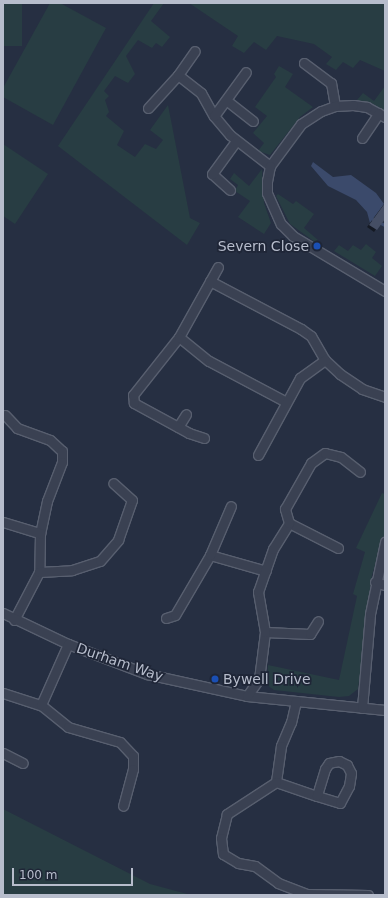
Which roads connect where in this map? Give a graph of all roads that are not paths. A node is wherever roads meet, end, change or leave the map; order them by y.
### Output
1 (195, 51) dead end
2 (304, 63) dead end
3 (246, 72) dead end
4 (178, 75) junction
5 (226, 100) junction
6 (335, 106) junction
7 (148, 108) dead end
8 (382, 115) edge
9 (214, 116) junction
10 (252, 121) dead end
11 (362, 138) dead end
12 (236, 141) junction
13 (270, 166) junction
14 (230, 190) dead end
15 (218, 267) dead end
16 (210, 281) junction
17 (385, 291) edge
18 (179, 337) junction
19 (325, 360) junction
20 (385, 397) edge
21 (286, 402) junction
22 (186, 414) dead end
23 (5, 415) dead end
24 (178, 427) junction
25 (204, 438) dead end
26 (258, 455) dead end
27 (360, 472) dead end
28 (113, 483) dead end
29 (231, 506) dead end
30 (3, 522) edge
31 (289, 524) junction
32 (40, 533) junction
33 (385, 542) edge
34 (338, 548) dead end
35 (210, 555) junction
36 (266, 571) junction
37 (40, 572) junction
38 (375, 582) junction
39 (385, 585) edge
40 (3, 613) edge
41 (166, 618) dead end
42 (14, 620) junction
43 (318, 621) dead end
44 (265, 632) junction
45 (68, 644) junction
46 (3, 693) edge
47 (247, 696) junction
48 (296, 701) junction
49 (41, 705) junction
50 (362, 708) junction
51 (385, 710) edge
52 (3, 753) edge
53 (23, 763) dead end
54 (276, 782) junction
55 (317, 796) junction
56 (123, 806) dead end
57 (368, 895) edge

1 - 4 street
2 - 6 street
3 - 5 street
4 - 7 street
4 - 9 street
5 - 9 street
5 - 10 street
6 - 8 street
6 - 13 street
8 - 11 street
9 - 12 street
12 - 13 street
12 - 14 street
13 - 17 street
15 - 16 street
16 - 18 street
16 - 19 street
18 - 21 street
18 - 24 street
19 - 20 street
19 - 21 street
21 - 26 street
22 - 24 street
23 - 32 street
24 - 25 street
27 - 31 street
28 - 37 street
29 - 35 street
30 - 32 street
31 - 34 street
31 - 36 street
32 - 37 street
33 - 38 street
35 - 36 street
35 - 41 street
36 - 44 street
37 - 42 street
38 - 39 street
38 - 50 street
40 - 42 street, Durham Way
42 - 45 street, Durham Way
43 - 44 street
44 - 47 street
45 - 47 street, Durham Way
45 - 49 street
46 - 49 street
47 - 48 street, Durham Way
48 - 50 street, Durham Way
48 - 54 street
49 - 56 street
50 - 51 street, Durham Way
52 - 53 street
54 - 55 street
54 - 57 street
55 - 55 street

